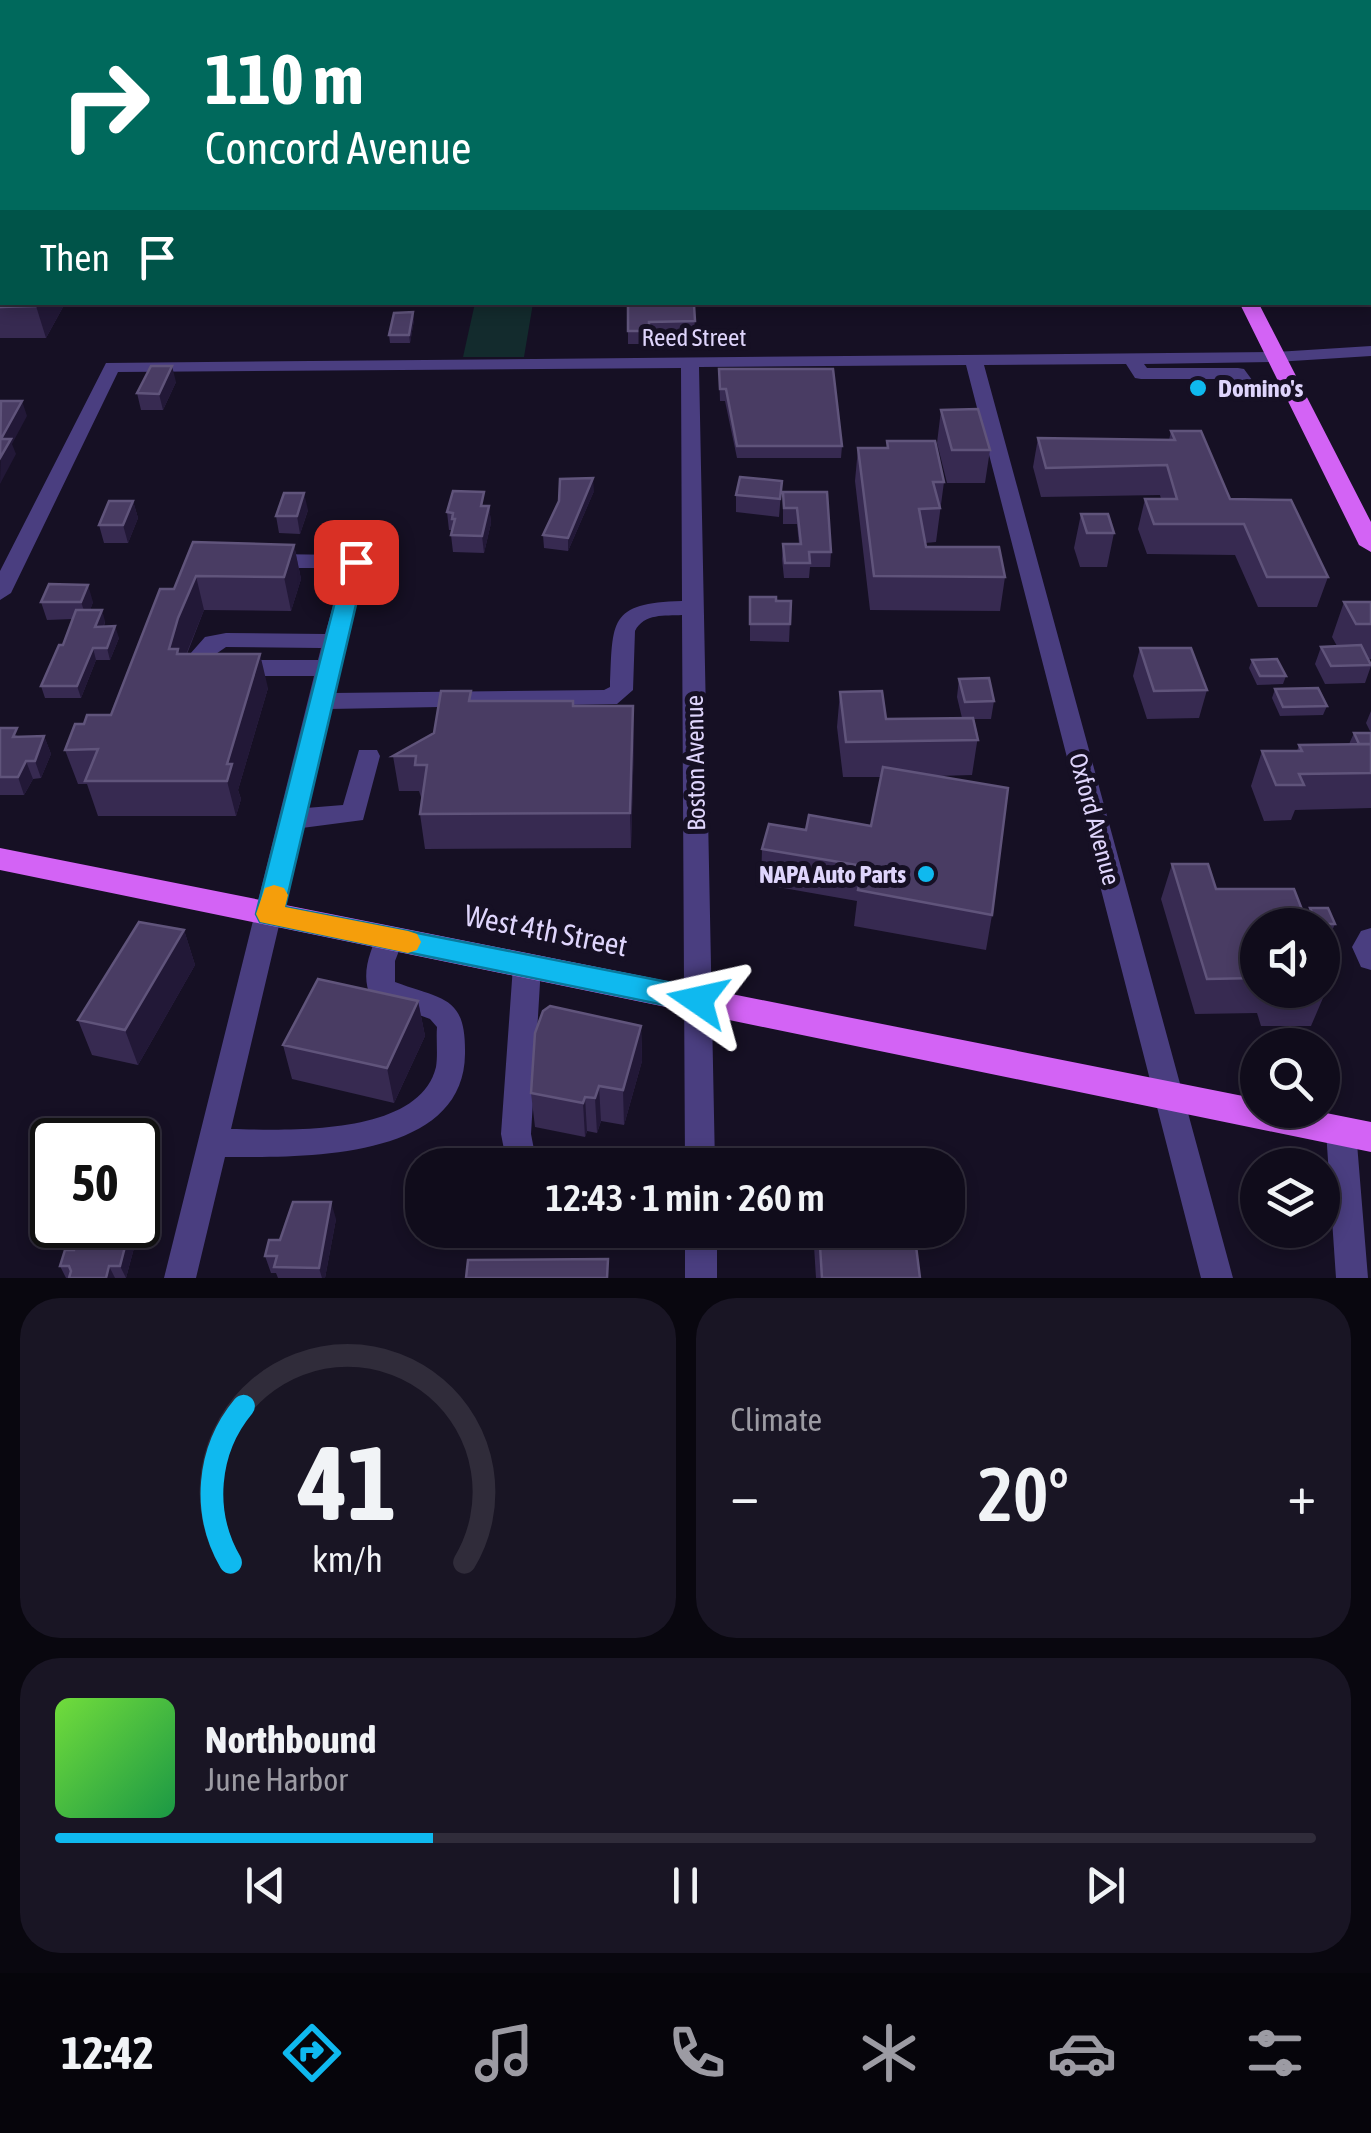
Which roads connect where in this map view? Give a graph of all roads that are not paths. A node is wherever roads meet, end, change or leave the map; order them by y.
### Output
1 (1250, 305) edge
2 (1371, 351) edge
3 (1276, 357) junction
4 (1132, 358) junction
5 (973, 359) junction
6 (690, 362) junction
7 (1294, 390) junction
8 (366, 529) dead end
9 (1371, 545) edge
10 (239, 561) edge
11 (356, 562) junction
12 (0, 593) edge
13 (693, 608) junction
14 (334, 640) junction
15 (328, 668) junction
16 (320, 701) junction
17 (368, 756) dead end
18 (293, 819) junction
19 (0, 859) edge
20 (270, 914) junction
21 (390, 938) junction
22 (1371, 939) edge
23 (1371, 959) edge
24 (528, 966) junction
25 (698, 1000) junction
26 (1168, 1094) junction
27 (1356, 1134) edge
28 (212, 1143) junction
29 (519, 1148) edge
30 (700, 1148) edge
31 (1360, 1230) edge
32 (701, 1248) edge
33 (180, 1278) edge
34 (702, 1278) edge
35 (1216, 1278) edge
36 (1352, 1278) edge

1 - 3 main road
2 - 3 street, Reed Street
3 - 4 street, Reed Street
3 - 7 main road
4 - 5 street, Reed Street
4 - 7 street
5 - 6 street, Reed Street
5 - 26 street, Oxford Avenue
6 - 12 street, Reed Street
6 - 13 street, Boston Avenue
7 - 9 main road
8 - 11 street
10 - 11 street
11 - 14 street
13 - 16 street
13 - 25 street, Boston Avenue
14 - 15 street
14 - 15 street
15 - 16 street
16 - 18 street
17 - 18 street
18 - 20 street
19 - 20 main road, West 4th Street
20 - 21 main road, West 4th Street
20 - 28 street
21 - 24 main road, West 4th Street
21 - 28 street
22 - 23 street
24 - 25 main road, West 4th Street
24 - 29 street
25 - 26 main road, West 4th Street
25 - 30 street, Boston Avenue
26 - 27 main road, West 4th Street
26 - 35 street, Oxford Avenue
27 - 31 street
28 - 33 street
31 - 36 street
32 - 34 street

